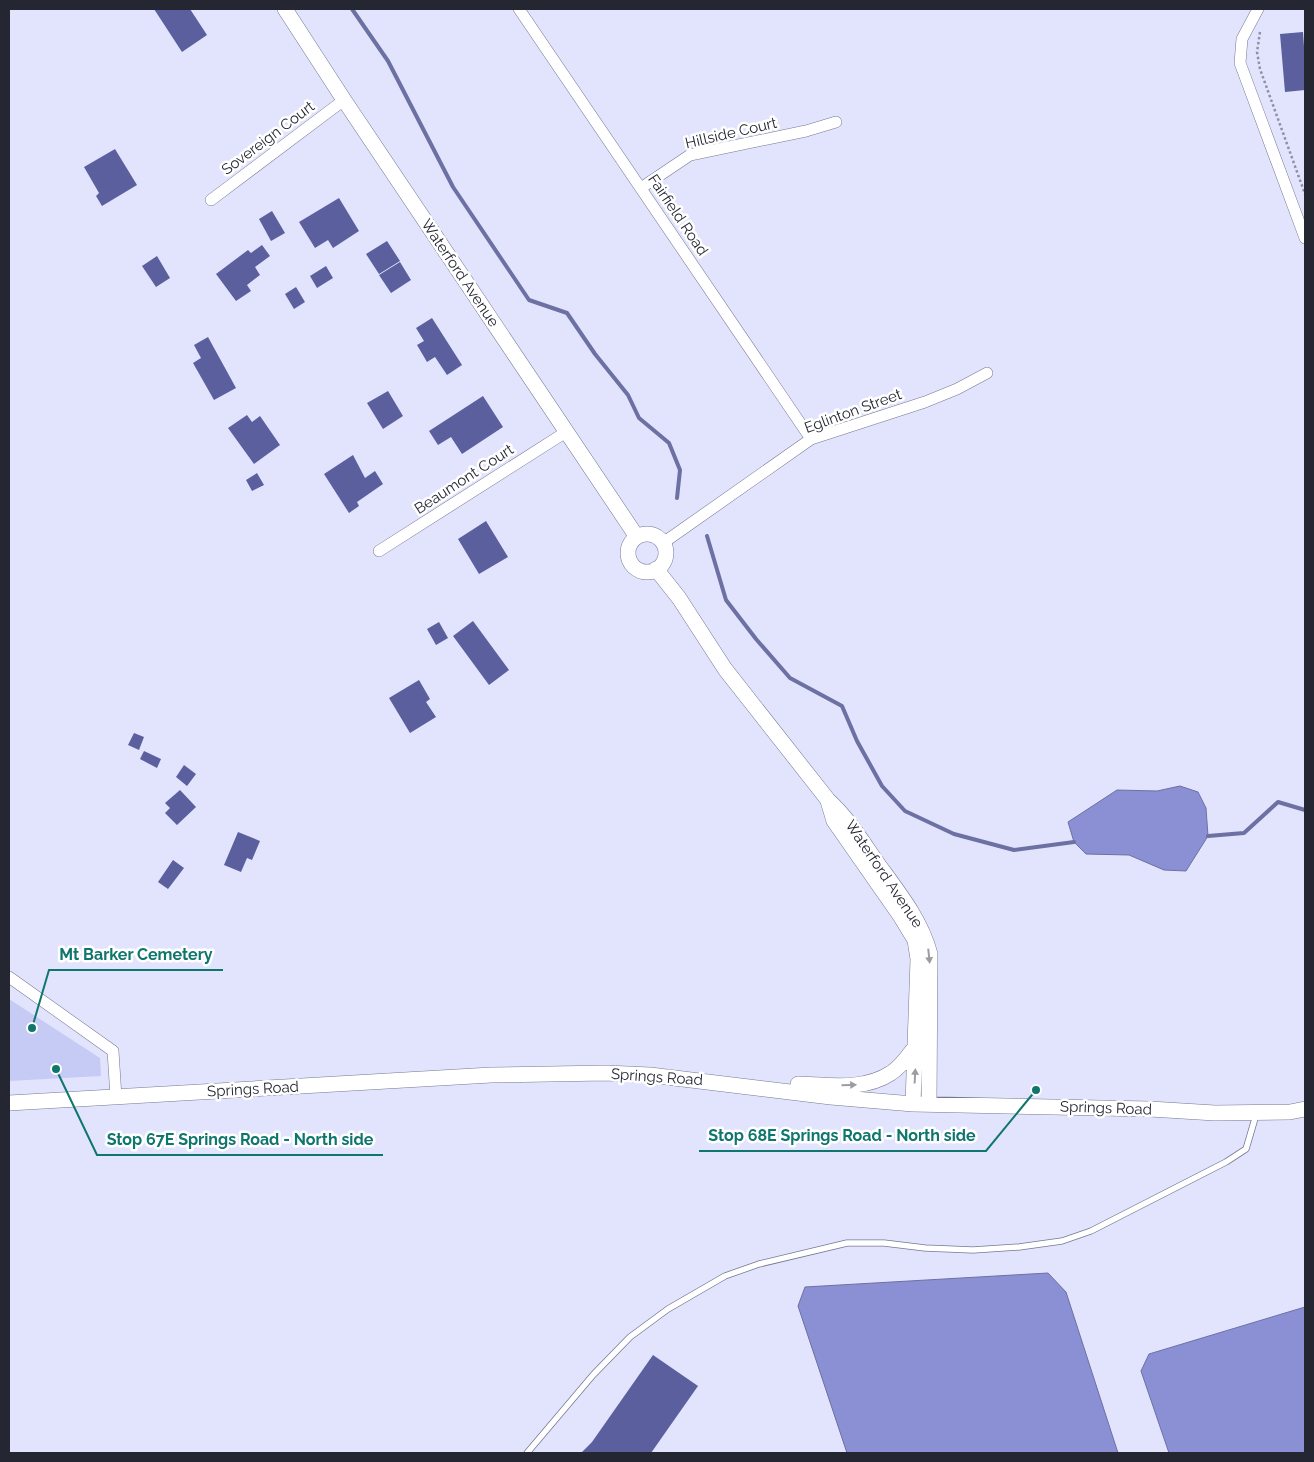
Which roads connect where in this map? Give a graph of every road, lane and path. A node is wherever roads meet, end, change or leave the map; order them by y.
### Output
1 (285, 9) edge
2 (519, 9) edge
3 (1258, 9) edge
4 (1261, 31) dead end
5 (344, 100) junction
6 (836, 122) dead end
7 (641, 188) junction
8 (1305, 194) edge
9 (211, 200) dead end
10 (1305, 238) edge
11 (987, 373) dead end
12 (566, 432) junction
13 (811, 439) junction
14 (638, 537) junction
15 (663, 543) junction
16 (379, 551) dead end
17 (656, 569) junction
18 (828, 800) junction
19 (9, 977) edge
20 (916, 1047) junction
21 (610, 1073) junction
22 (116, 1097) junction
23 (9, 1103) edge
24 (913, 1104) junction
25 (929, 1104) junction
26 (1305, 1109) edge
27 (1257, 1113) junction
28 (527, 1453) edge

1 - 5 street, Waterford Avenue
2 - 7 street, Fairfield Road
3 - 10 street
4 - 8 path
5 - 9 street, Sovereign Court
5 - 12 street, Waterford Avenue
6 - 7 street, Hillside Court
7 - 13 street, Fairfield Road
11 - 13 street, Eglinton Street
12 - 14 street, Waterford Avenue
12 - 16 street, Beaumont Court
13 - 15 street, Eglinton Street
14 - 15 street
14 - 17 street
15 - 17 street
17 - 18 street, Waterford Avenue
18 - 20 street, Waterford Avenue
18 -> 25 street, Waterford Avenue
19 - 22 street
21 -> 20 street
24 -> 20 street, Waterford Avenue
21 - 22 street, Springs Road
21 - 24 street, Springs Road
22 - 23 street, Springs Road
24 - 25 street, Springs Road
25 - 27 street, Springs Road
26 - 27 street, Springs Road
27 - 28 lane

